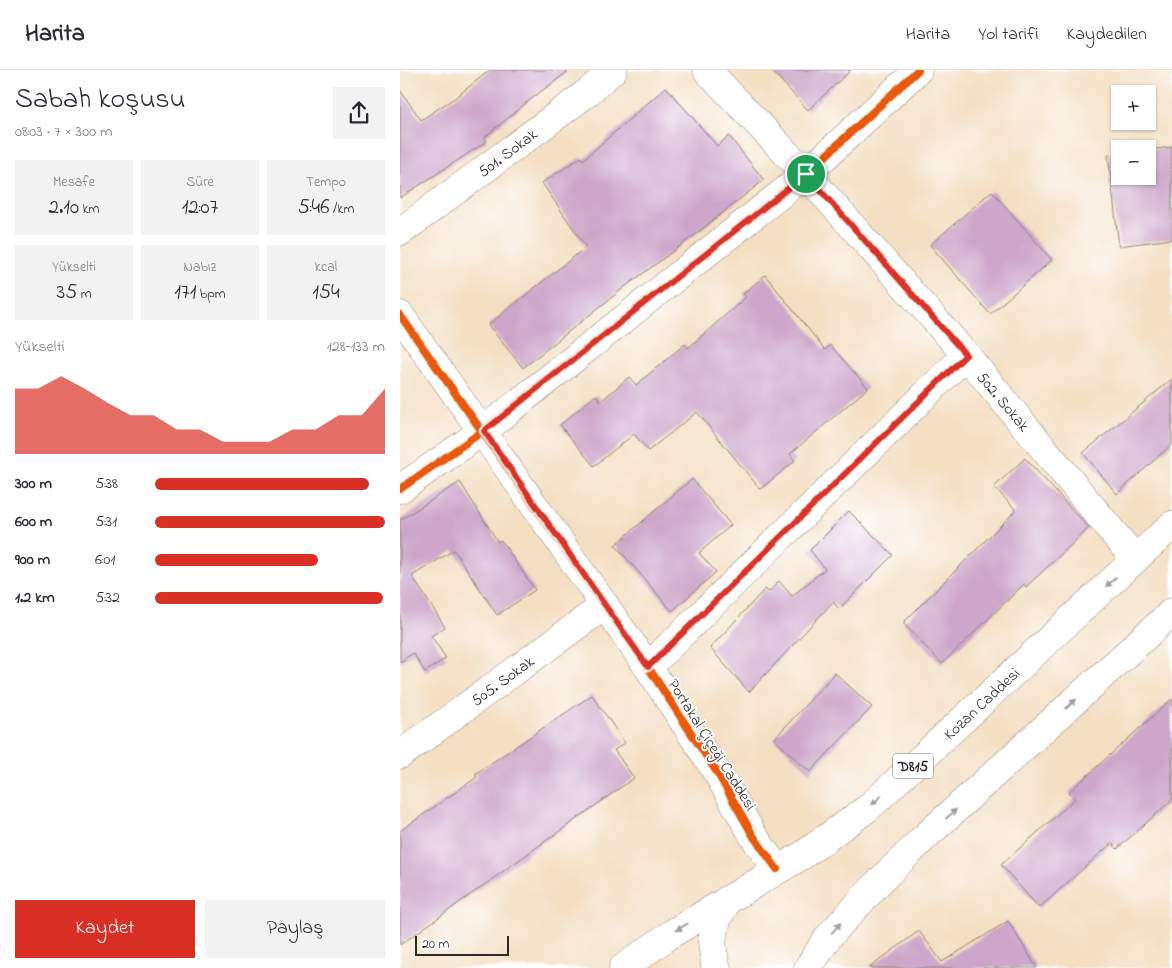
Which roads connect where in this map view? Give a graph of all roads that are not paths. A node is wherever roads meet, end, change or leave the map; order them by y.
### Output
1 (613, 70) edge
2 (707, 70) edge
3 (918, 70) edge
4 (806, 174) junction
5 (400, 232) edge
6 (400, 315) edge
7 (966, 355) junction
8 (484, 431) junction
9 (400, 489) edge
10 (1172, 525) edge
11 (1136, 559) junction
12 (605, 606) junction
13 (1172, 612) edge
14 (648, 667) junction
15 (400, 755) edge
16 (777, 869) junction
17 (728, 899) junction
18 (813, 965) edge
19 (624, 968) edge
20 (717, 968) edge

1 - 5 main road, 501. Sokak
2 - 4 main road, 502. Sokak
3 - 4 main road
4 - 7 main road, 502. Sokak
4 - 8 main road
6 - 8 main road, Portakal Çiçeği Caddesi
7 - 11 main road, 502. Sokak
7 - 14 main road
8 - 9 main road
8 - 12 main road, Portakal Çiçeği Caddesi
10 - 11 main road, Kozan Caddesi / D815
11 -> 16 main road, Kozan Caddesi / D815
12 - 14 main road, Portakal Çiçeği Caddesi
12 - 15 main road, 505. Sokak
18 -> 13 main road
14 - 16 main road, Portakal Çiçeği Caddesi
16 - 17 main road, Kozan Caddesi / D815
17 -> 19 main road, Kozan Caddesi / D815
17 - 20 main road

